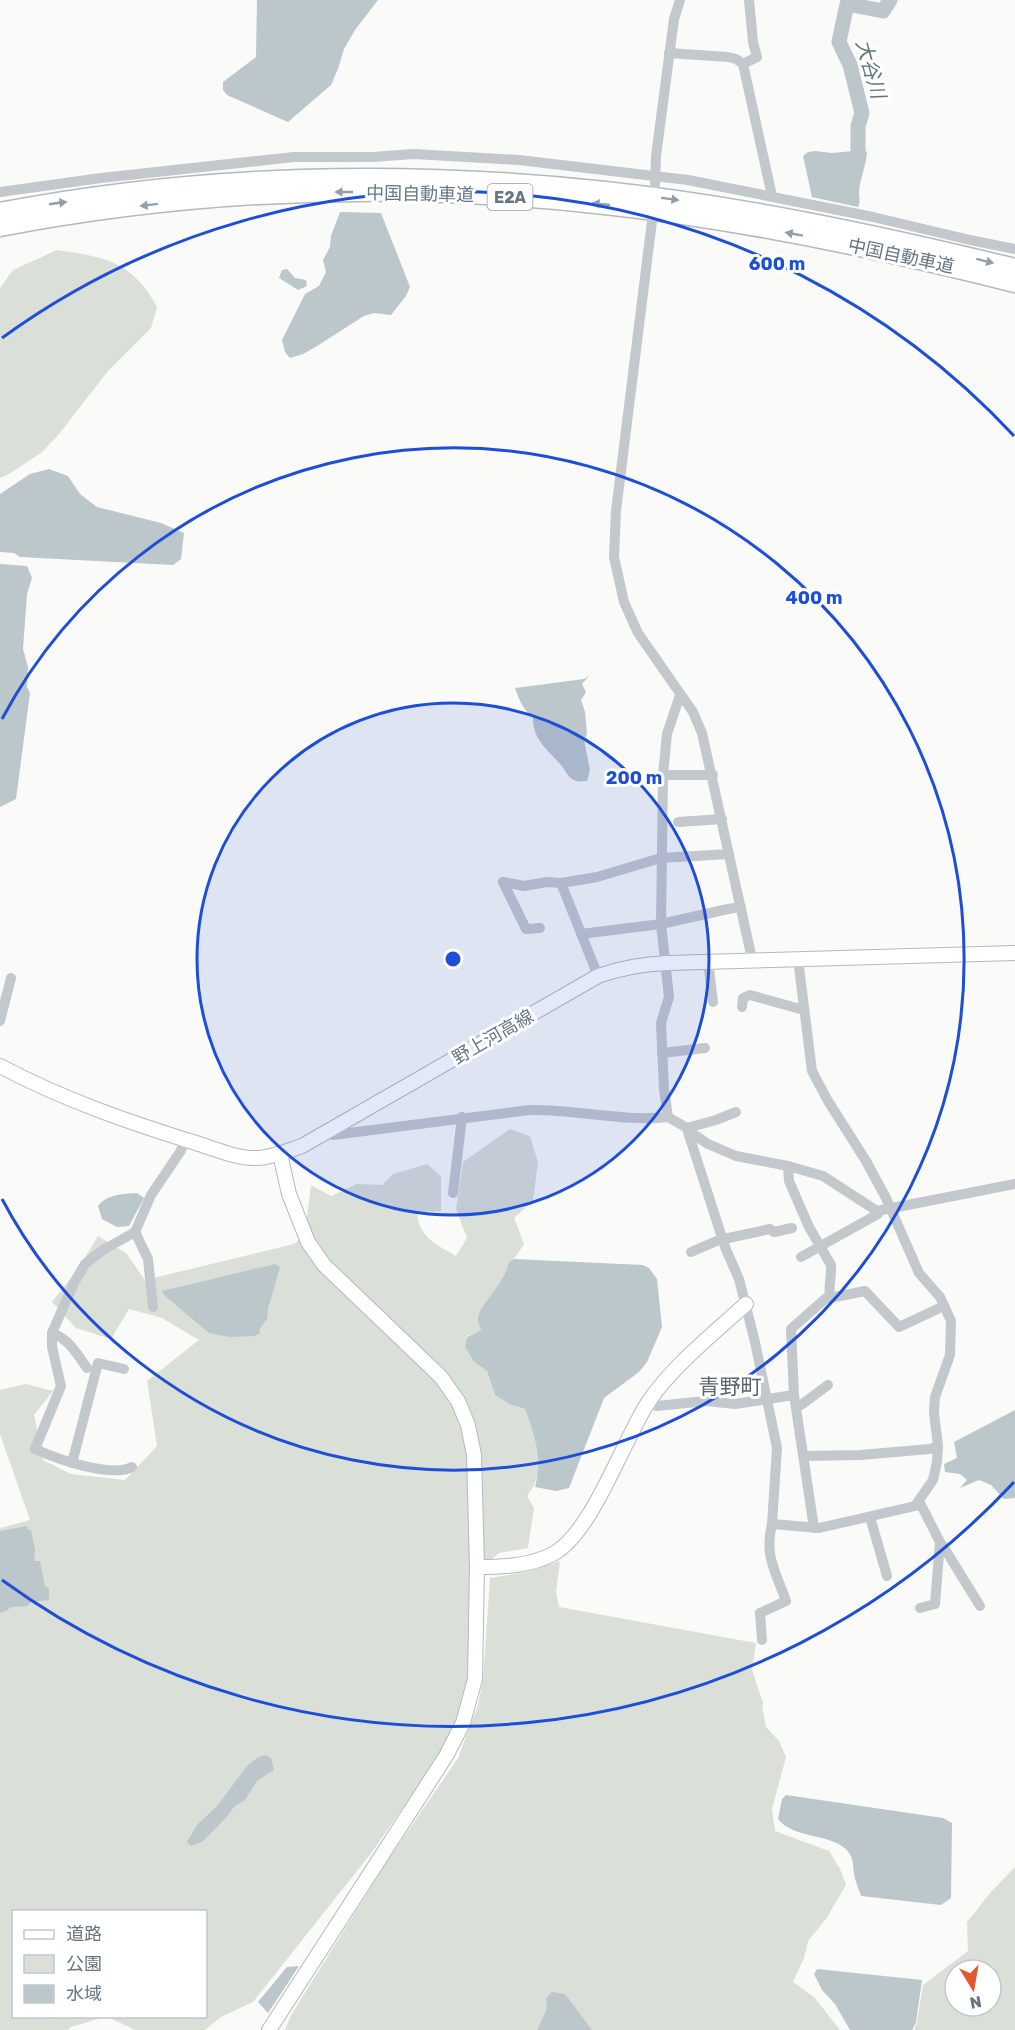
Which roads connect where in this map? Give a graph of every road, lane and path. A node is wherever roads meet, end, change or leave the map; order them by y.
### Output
1 (680, 0) edge
2 (749, 0) edge
3 (669, 53) junction
4 (743, 64) junction
5 (655, 181) junction
6 (0, 192) edge
7 (772, 195) junction
8 (0, 212) edge
9 (652, 221) dead end
10 (0, 227) edge
11 (1015, 249) edge
12 (1015, 268) edge
13 (1015, 282) edge
14 (680, 695) junction
15 (663, 775) junction
16 (713, 775) junction
17 (722, 819) junction
18 (678, 822) dead end
19 (729, 854) junction
20 (661, 858) junction
21 (561, 883) junction
22 (741, 908) junction
23 (661, 924) junction
24 (540, 928) dead end
25 (581, 934) junction
26 (1015, 953) edge
27 (752, 959) junction
28 (798, 959) junction
29 (708, 961) junction
30 (667, 963) junction
31 (598, 976) junction
32 (11, 978) dead end
33 (713, 1002) dead end
34 (742, 1007) dead end
35 (804, 1010) junction
36 (0, 1021) edge
37 (705, 1048) dead end
38 (662, 1053) junction
39 (0, 1066) edge
40 (736, 1112) dead end
41 (462, 1117) junction
42 (668, 1117) junction
43 (328, 1131) junction
44 (688, 1132) junction
45 (186, 1140) junction
46 (280, 1154) junction
47 (788, 1166) junction
48 (1015, 1184) edge
49 (453, 1194) dead end
50 (891, 1209) junction
51 (878, 1211) junction
52 (792, 1228) dead end
53 (135, 1232) junction
54 (723, 1239) junction
55 (822, 1247) junction
56 (691, 1252) dead end
57 (801, 1257) dead end
58 (830, 1297) junction
59 (746, 1304) junction
60 (944, 1306) junction
61 (153, 1307) dead end
62 (52, 1333) junction
63 (87, 1368) dead end
64 (124, 1369) dead end
65 (828, 1385) dead end
66 (767, 1399) junction
67 (795, 1400) junction
68 (647, 1403) junction
69 (938, 1446) junction
70 (804, 1456) junction
71 (72, 1463) junction
72 (132, 1467) dead end
73 (919, 1501) junction
74 (870, 1517) junction
75 (772, 1524) junction
76 (814, 1528) junction
77 (940, 1545) junction
78 (477, 1567) junction
79 (887, 1576) dead end
80 (980, 1606) dead end
81 (920, 1608) dead end
82 (762, 1641) dead end
83 (269, 2030) edge

1 - 3 street
2 - 4 street
3 - 4 street
3 - 5 street
4 - 7 street
5 - 6 street
5 - 7 street
7 - 11 street
8 -> 12 highway, 中国自動車道 / E2A
9 - 14 street
13 -> 10 highway, 中国自動車道 / E2A
14 - 15 street
14 - 16 street
15 - 16 street
15 - 20 street
16 - 17 street
17 - 18 street
17 - 19 street
19 - 20 street
19 - 22 street
20 - 21 street
20 - 23 street
21 - 24 street
21 - 25 street
22 - 23 street
22 - 27 street
23 - 25 street
23 - 30 street
25 - 31 street
26 - 28 street, 野上河高線
27 - 28 street, 野上河高線
27 - 29 street, 野上河高線
28 - 35 street
29 - 30 street, 野上河高線
29 - 33 street
30 - 31 street, 野上河高線
30 - 38 street
31 - 43 street, 野上河高線
32 - 36 street
34 - 35 street
35 - 50 street
37 - 38 street
38 - 42 street
39 - 45 street, 野上河高線
40 - 44 street
41 - 42 street
41 - 43 street
41 - 49 street
42 - 44 street
43 - 46 street, 野上河高線
44 - 47 street
44 - 54 street
45 - 46 street, 野上河高線
45 - 53 street
46 - 78 street
47 - 51 street
47 - 55 street
48 - 50 street
50 - 51 street
50 - 60 street
51 - 55 street
52 - 54 street
53 - 61 street
53 - 62 street
54 - 56 street
54 - 59 street
55 - 57 street
55 - 58 street
58 - 60 street
58 - 67 street
59 - 66 street
59 - 68 street
60 - 69 street
62 - 63 street
62 - 71 street
64 - 71 street
65 - 67 street
66 - 67 street
66 - 68 street
66 - 75 street
67 - 70 street
68 - 78 street
69 - 70 street
69 - 73 street
70 - 76 street
71 - 72 street
73 - 74 street
73 - 77 street
74 - 76 street
74 - 79 street
75 - 76 street
75 - 82 street
77 - 80 street
77 - 81 street
78 - 83 street

